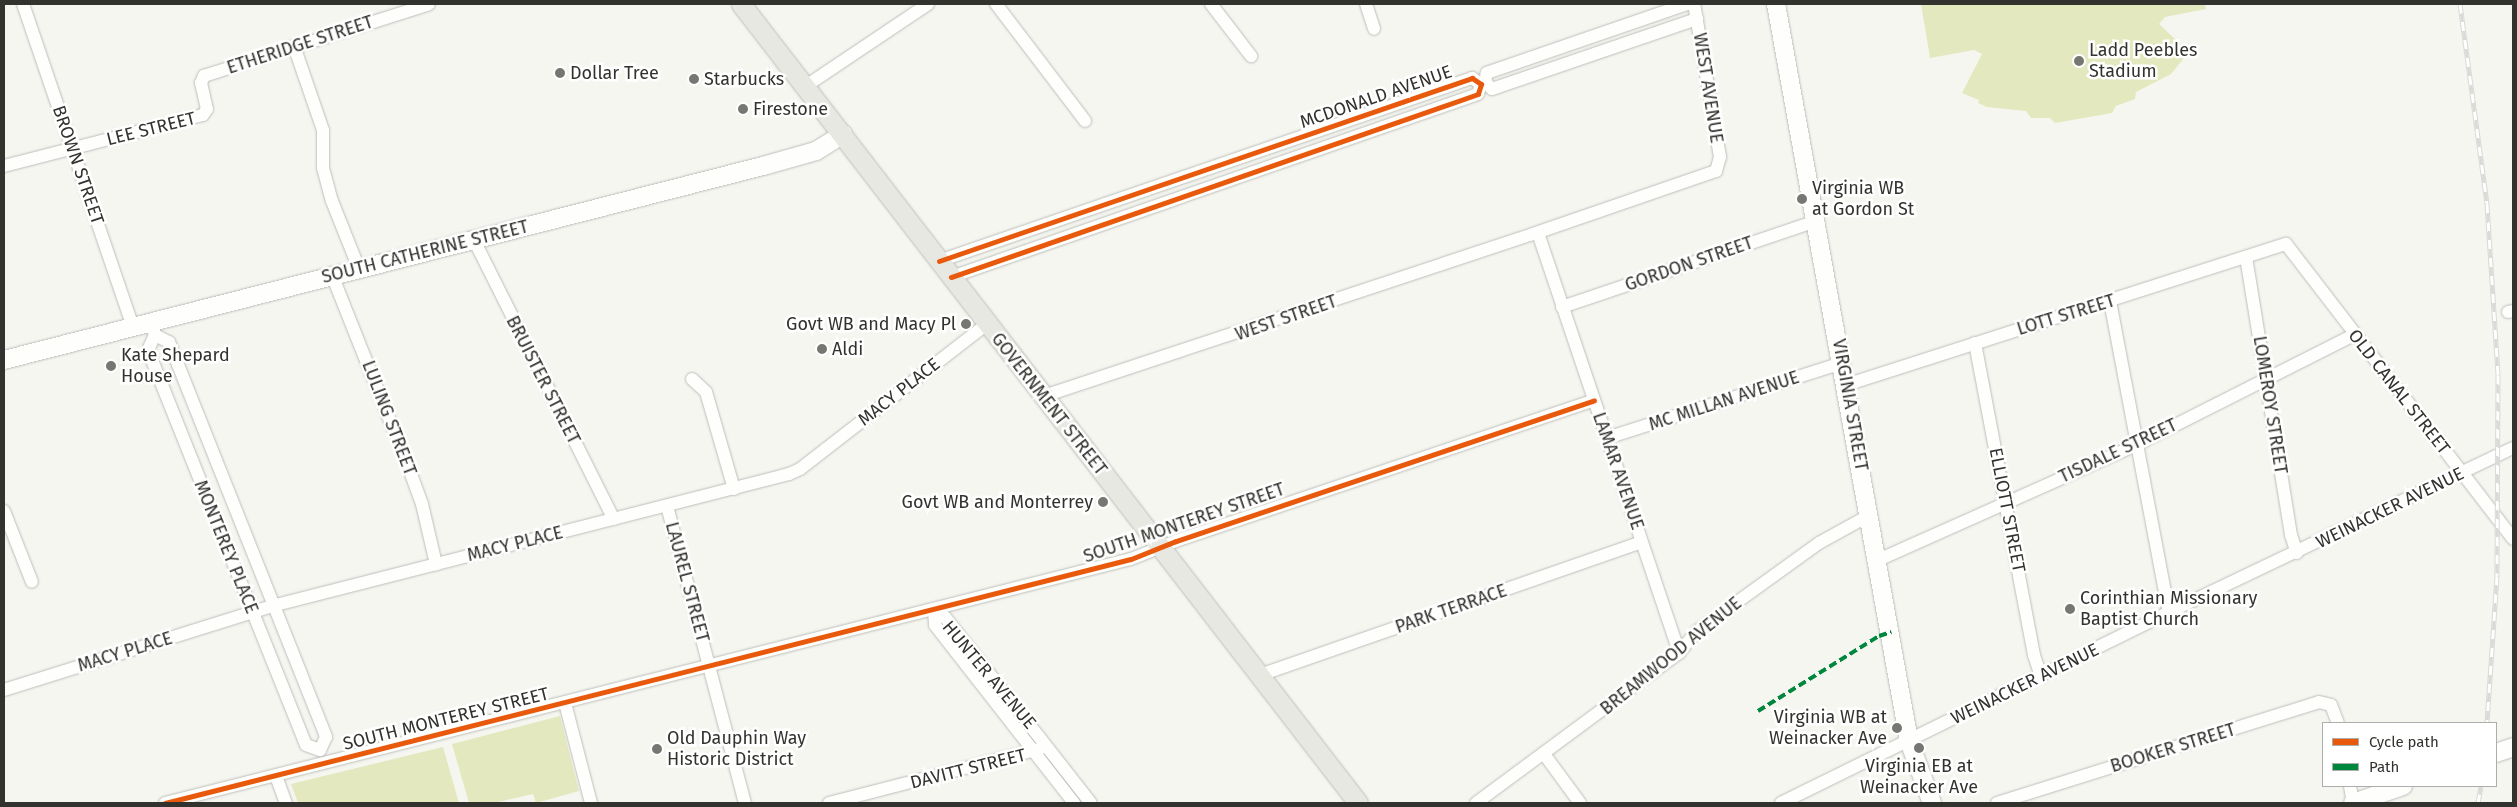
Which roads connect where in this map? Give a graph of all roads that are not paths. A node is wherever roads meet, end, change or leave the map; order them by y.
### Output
1 (23, 4) edge
2 (429, 4) edge
3 (740, 4) edge
4 (928, 4) edge
5 (996, 4) edge
6 (1211, 4) edge
7 (1366, 4) edge
8 (1687, 4) edge
9 (1694, 4) edge
10 (1776, 4) edge
11 (1697, 19) junction
12 (1374, 29) dead end
13 (294, 46) junction
14 (1251, 56) dead end
15 (806, 86) junction
16 (207, 109) joint
17 (1085, 121) dead end
18 (843, 134) junction
19 (72, 149) junction
20 (4, 166) edge
21 (1716, 171) joint
22 (1816, 222) junction
23 (1532, 235) junction
24 (474, 240) junction
25 (2286, 244) joint
26 (2246, 257) junction
27 (939, 261) junction
28 (359, 268) junction
29 (332, 275) junction
30 (951, 277) junction
31 (2110, 301) junction
32 (1562, 307) junction
33 (988, 324) junction
34 (133, 327) junction
35 (153, 328) junction
36 (2354, 335) junction
37 (1975, 343) junction
38 (4, 360) edge
39 (1842, 363) junction
40 (2266, 378) junction
41 (692, 379) dead end
42 (1846, 385) junction
43 (1044, 396) junction
44 (1594, 400) junction
45 (1607, 438) junction
46 (2138, 444) junction
47 (2513, 448) edge
48 (2462, 473) junction
49 (734, 489) junction
50 (2005, 504) junction
51 (667, 506) junction
52 (4, 511) edge
53 (1870, 515) junction
54 (614, 519) junction
55 (2513, 539) edge
56 (1642, 542) junction
57 (1161, 548) junction
58 (2297, 552) junction
59 (1878, 560) junction
60 (436, 564) junction
61 (32, 582) dead end
62 (272, 606) junction
63 (252, 612) junction
64 (2168, 612) junction
65 (935, 613) junction
66 (1679, 653) junction
67 (709, 667) junction
68 (1260, 676) junction
69 (2041, 677) junction
70 (4, 690) edge
71 (565, 703) junction
72 (2338, 722) edge
73 (1909, 741) junction
74 (1046, 745) junction
75 (2513, 747) edge
76 (320, 750) junction
77 (1034, 752) junction
78 (2497, 753) edge
79 (1544, 754) junction
80 (324, 763) junction
81 (276, 776) junction
82 (2350, 787) edge
83 (2400, 787) edge
84 (165, 803) edge
85 (286, 803) edge
86 (591, 803) edge
87 (745, 803) edge
88 (829, 803) edge
89 (1074, 803) edge
90 (1091, 803) edge
91 (1358, 803) edge
92 (1476, 803) edge
93 (1580, 803) edge
94 (1780, 803) edge
95 (1932, 803) edge
96 (1997, 803) edge
97 (2353, 803) edge

1 - 19 street, BROWN STREET
2 - 13 street, ETHERIDGE STREET
3 - 15 main road, GOVERNMENT STREET
4 - 15 street
5 - 17 street
6 - 14 street
7 - 12 street
8 - 11 street
9 - 11 street, WEST AVENUE
10 - 22 street, VIRGINIA STREET
11 - 21 street, WEST AVENUE
13 - 16 street, ETHERIDGE STREET
13 - 28 street
15 - 18 main road, GOVERNMENT STREET
16 - 19 street, LEE STREET
18 - 24 street, SOUTH CATHERINE STREET
18 - 27 main road, GOVERNMENT STREET
19 - 20 street, LEE STREET
19 - 34 street, BROWN STREET
21 - 23 street, WEST STREET
22 - 32 street, GORDON STREET
22 - 39 street, VIRGINIA STREET
23 - 32 street, LAMAR AVENUE
23 - 43 street, WEST STREET
24 - 28 street, SOUTH CATHERINE STREET
24 - 54 street, BRUISTER STREET
25 - 26 street, LOTT STREET
25 - 36 street, OLD CANAL STREET
26 - 31 street, LOTT STREET
26 - 40 street, LOMEROY STREET
27 - 30 main road, GOVERNMENT STREET
27 - 30 street, MCDONALD AVENUE
28 - 29 street, SOUTH CATHERINE STREET
29 - 35 street, SOUTH CATHERINE STREET
29 - 60 street, LULING STREET
30 - 33 main road, GOVERNMENT STREET
31 - 37 street, LOTT STREET
31 - 46 street
32 - 44 street, LAMAR AVENUE
33 - 43 main road, GOVERNMENT STREET
33 - 49 street, MACY PLACE
34 - 35 street, SOUTH CATHERINE STREET
34 - 38 street, SOUTH CATHERINE STREET
35 - 62 street, MONTEREY PLACE
35 - 63 street, MONTEREY PLACE
36 - 40 street, TISDALE STREET
36 - 48 street, OLD CANAL STREET
37 - 42 street, LOTT STREET
37 - 50 street, ELLIOTT STREET
39 - 42 street, VIRGINIA STREET
39 - 45 street, MC MILLAN AVENUE
40 - 46 street, TISDALE STREET
40 - 58 street, LOMEROY STREET
41 - 49 street
42 - 53 street, VIRGINIA STREET
43 - 57 main road, GOVERNMENT STREET
44 - 45 street, LAMAR AVENUE
44 - 57 street, SOUTH MONTEREY STREET
45 - 56 street, LAMAR AVENUE
46 - 50 street, TISDALE STREET
46 - 64 street
47 - 48 street, WEINACKER AVENUE
48 - 55 street, OLD CANAL STREET
48 - 58 street, WEINACKER AVENUE
49 - 51 street, MACY PLACE
50 - 59 street, TISDALE STREET
50 - 69 street, ELLIOTT STREET
51 - 54 street, MACY PLACE
51 - 67 street, LAUREL STREET
52 - 61 street
53 - 59 street, VIRGINIA STREET
53 - 66 street, BREAMWOOD AVENUE
54 - 60 street, MACY PLACE
56 - 66 street, LAMAR AVENUE
56 - 68 street, PARK TERRACE
57 - 65 street, SOUTH MONTEREY STREET
57 - 68 main road, GOVERNMENT STREET
58 - 64 street, WEINACKER AVENUE
59 - 73 street, VIRGINIA STREET
60 - 62 street, MACY PLACE
62 - 63 street, MACY PLACE
62 - 76 street, MONTEREY PLACE
63 - 70 street, MACY PLACE
63 - 76 street, MONTEREY PLACE
64 - 69 street, WEINACKER AVENUE
65 - 67 street, SOUTH MONTEREY STREET
65 - 74 street, HUNTER AVENUE
65 - 77 street, HUNTER AVENUE
66 - 79 street, BREAMWOOD AVENUE
67 - 71 street, SOUTH MONTEREY STREET
67 - 87 street, LAUREL STREET
68 - 91 main road, GOVERNMENT STREET
69 - 73 street, WEINACKER AVENUE
71 - 80 street, SOUTH MONTEREY STREET
71 - 86 street
72 - 96 street, BOOKER STREET
73 - 94 street, WEINACKER AVENUE
73 - 95 street, VIRGINIA STREET
74 - 77 street, DAVITT STREET
74 - 90 street, HUNTER AVENUE
75 - 78 street
76 - 80 street, MONTEREY PLACE
77 - 88 street, DAVITT STREET
77 - 89 street, HUNTER AVENUE
79 - 92 street, BREAMWOOD AVENUE
79 - 93 street
80 - 81 street, SOUTH MONTEREY STREET
81 - 84 street, SOUTH MONTEREY STREET
81 - 85 street
82 - 97 street
83 - 97 street

